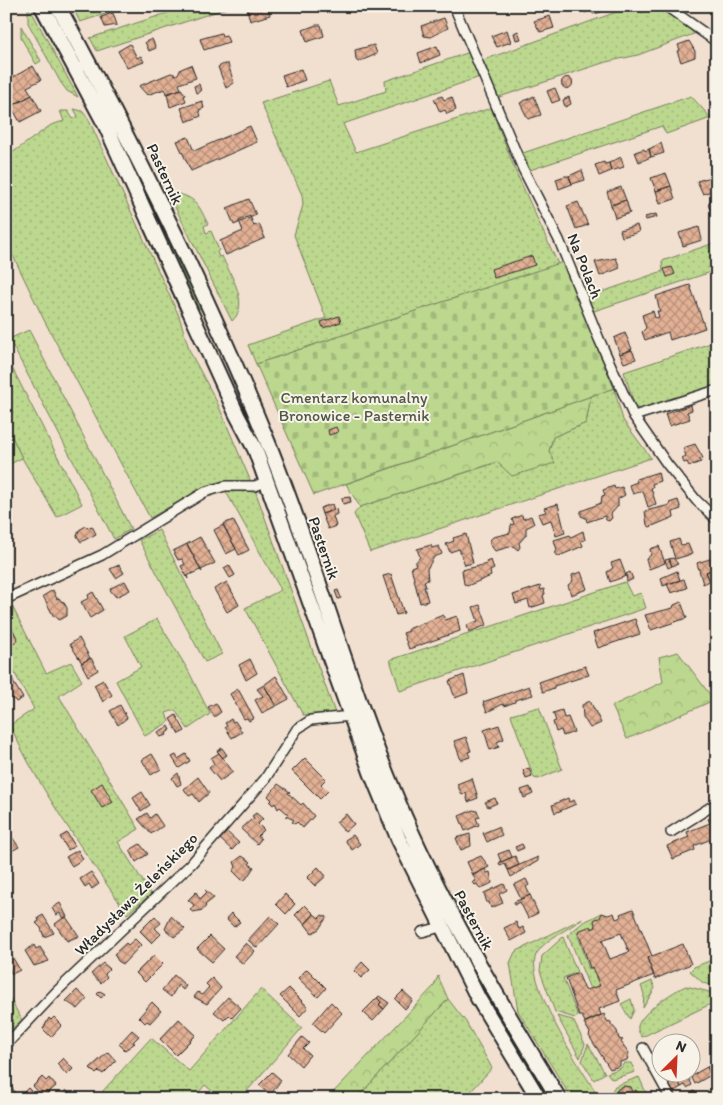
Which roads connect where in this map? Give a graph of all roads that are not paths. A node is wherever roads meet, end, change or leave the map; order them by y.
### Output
1 (42, 6) edge
2 (58, 6) edge
3 (454, 6) edge
4 (666, 6) edge
5 (717, 42) edge
6 (717, 390) edge
7 (634, 416) junction
8 (266, 482) junction
9 (717, 520) edge
10 (6, 599) edge
11 (351, 716) junction
12 (717, 803) edge
13 (671, 832) dead end
14 (441, 927) junction
15 (422, 932) dead end
16 (6, 1045) edge
17 (643, 1048) dead end
18 (6, 1088) edge
19 (12, 1099) edge
20 (539, 1099) edge
21 (559, 1099) edge
22 (670, 1099) edge

1 - 8 main road, Pasternik
2 - 21 main road, Pasternik
3 - 7 street, Na Polach
4 - 5 street
6 - 7 street
7 - 9 street, Na Polach
8 - 10 street
8 - 11 main road, Pasternik
11 - 14 main road, Pasternik
11 - 16 street, Władysława Żeleńskiego
12 - 13 street
14 - 15 street
14 - 20 main road, Pasternik
17 - 22 street
18 - 19 street

